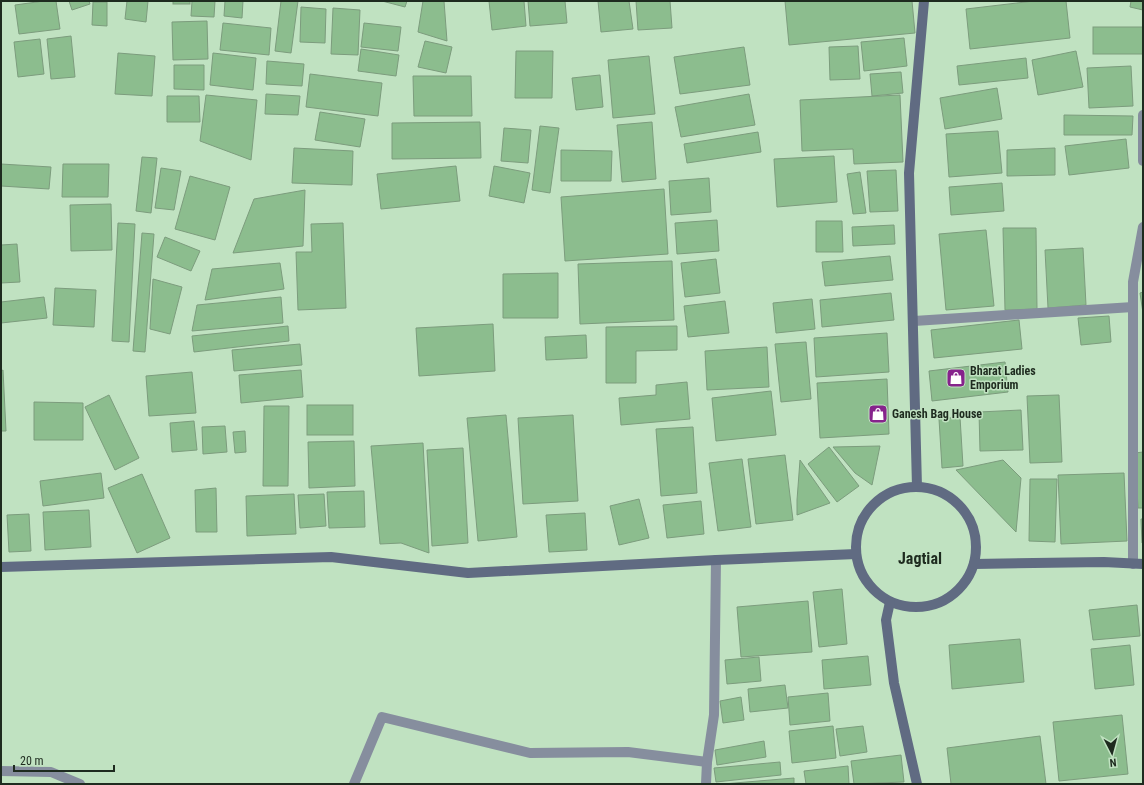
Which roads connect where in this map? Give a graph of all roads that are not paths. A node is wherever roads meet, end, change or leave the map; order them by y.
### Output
1 (924, 1) edge
2 (1143, 115) edge
3 (1143, 162) edge
4 (1143, 226) edge
5 (1133, 307) junction
6 (914, 321) junction
7 (918, 487) junction
8 (856, 554) junction
9 (716, 560) junction
10 (974, 564) junction
11 (1138, 564) edge
12 (1, 567) edge
13 (890, 602) junction
14 (707, 762) junction
15 (1, 770) edge
16 (80, 784) edge
17 (354, 784) edge
18 (706, 784) edge
19 (917, 784) edge

1 - 6 main road
2 - 3 street
4 - 5 street
5 - 6 street
5 - 11 street
6 - 7 main road
7 - 8 main road
7 - 10 main road
8 - 9 main road
8 - 13 main road
9 - 12 main road
9 - 14 street
10 - 11 main road
10 - 13 main road
13 - 19 main road
14 - 17 street
14 - 18 street
15 - 16 street

